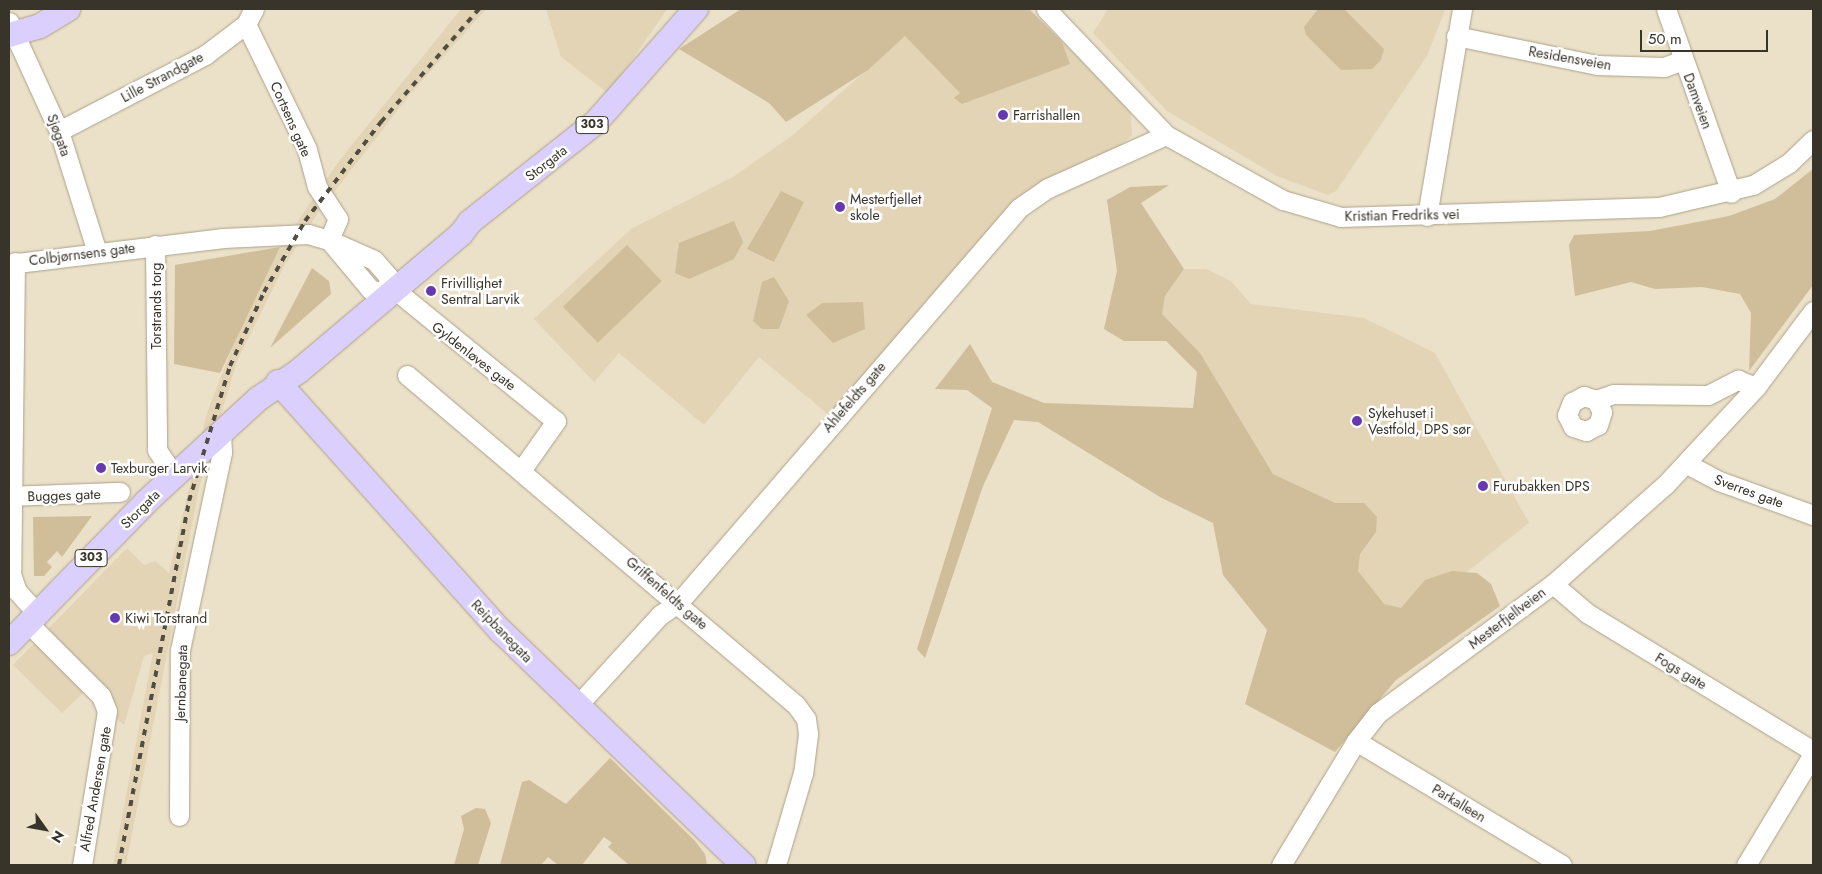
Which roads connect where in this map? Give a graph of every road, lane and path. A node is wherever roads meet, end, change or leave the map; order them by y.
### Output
1 (43, 9) edge
2 (68, 9) edge
3 (696, 9) edge
4 (1046, 9) edge
5 (1462, 9) edge
6 (1666, 9) edge
7 (250, 16) edge
8 (11, 30) edge
9 (1456, 36) junction
10 (1683, 60) junction
11 (59, 131) junction
12 (1166, 135) junction
13 (1813, 140) edge
14 (1731, 193) junction
15 (1427, 216) junction
16 (329, 240) junction
17 (155, 246) junction
18 (96, 252) junction
19 (12, 263) edge
20 (386, 287) junction
21 (1813, 311) edge
22 (408, 375) dead end
23 (278, 382) junction
24 (1756, 387) junction
25 (1596, 400) dead end
26 (221, 434) junction
27 (1688, 464) junction
28 (522, 469) junction
29 (174, 475) junction
30 (120, 492) dead end
31 (10, 496) edge
32 (1813, 515) edge
33 (1553, 584) junction
34 (679, 602) junction
35 (33, 618) junction
36 (9, 643) edge
37 (576, 707) junction
38 (1356, 741) junction
39 (1813, 752) edge
40 (179, 816) dead end
41 (737, 863) edge
42 (82, 865) edge
43 (776, 865) edge
44 (1281, 865) edge
45 (1562, 865) edge
46 (1746, 865) edge

1 - 8 main road
2 - 8 main road
3 - 20 main road, Storgata / 303
4 - 12 street, Kristian Fredriks vei
5 - 9 street
6 - 10 street, Damveien
7 - 11 street, Lille Strandgate
7 - 16 street, Cortsens gate
8 - 11 street, Sjøgata
9 - 10 street, Residensveien
9 - 15 street
10 - 14 street, Damveien
11 - 18 street, Sjøgata
12 - 15 street, Kristian Fredriks vei
12 - 34 street, Ahlefeldts gate
13 - 14 street, Kristian Fredriks vei
14 - 15 street, Kristian Fredriks vei
16 - 17 street, Torstrands torg
16 - 20 street, Torstrands torg
17 - 18 street, Colbjørnsens gate
17 - 29 street, Torstrands torg
18 - 19 street, Colbjørnsens gate
19 - 31 street, Alfred Andersen gate
20 - 23 main road, Storgata / 303
20 - 28 street, Gyldenløves gate
21 - 24 street, Mesterfjellveien
22 - 28 street, Griffenfeldts gate
23 - 26 main road, Storgata / 303
23 - 37 main road, Reipbanegata
24 - 25 street
24 - 27 street, Mesterfjellveien
26 - 29 main road, Storgata / 303
26 - 40 street, Jernbanegata
27 - 32 street, Sverres gate
27 - 33 street, Mesterfjellveien
28 - 34 street, Griffenfeldts gate
29 - 35 main road, Storgata / 303
30 - 31 street, Bugges gate
31 - 35 street, Alfred Andersen gate
33 - 38 street, Mesterfjellveien
33 - 39 street, Fogs gate
34 - 37 street, Ahlefeldts gate
34 - 43 street, Griffenfeldts gate
35 - 36 main road, Storgata / 303
35 - 42 street, Alfred Andersen gate
37 - 41 main road, Reipbanegata
38 - 44 street, Mesterfjellveien
38 - 45 street, Parkalleen
39 - 46 street

